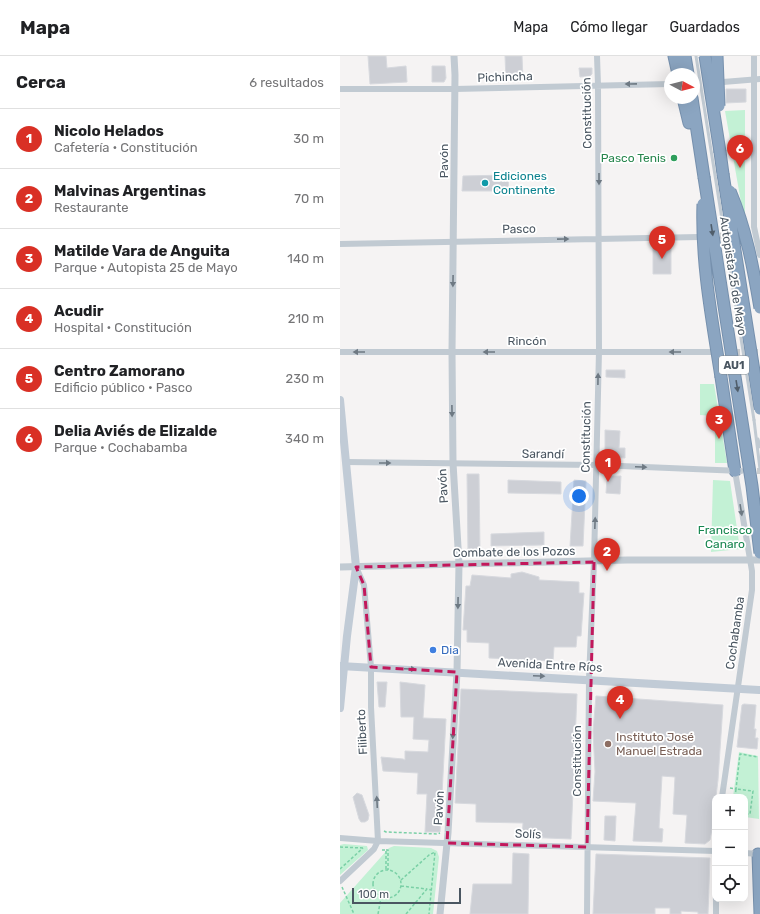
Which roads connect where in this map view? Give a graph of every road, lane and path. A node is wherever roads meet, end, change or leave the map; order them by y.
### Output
1 (454, 56) edge
2 (597, 56) edge
3 (674, 56) edge
4 (685, 56) edge
5 (696, 56) edge
6 (705, 56) edge
7 (717, 56) edge
8 (754, 56) edge
9 (677, 68) edge
10 (687, 68) edge
11 (757, 80) edge
12 (723, 82) dead end
13 (664, 84) edge
14 (598, 85) junction
15 (340, 89) edge
16 (455, 89) junction
17 (685, 104) edge
18 (693, 104) edge
19 (720, 152) junction
20 (700, 156) junction
21 (723, 174) junction
22 (704, 178) junction
23 (755, 235) edge
24 (699, 237) dead end
25 (599, 238) junction
26 (454, 242) junction
27 (340, 244) edge
28 (760, 255) edge
29 (760, 308) edge
30 (599, 351) junction
31 (340, 352) edge
32 (452, 352) junction
33 (714, 352) tunnel mouth
34 (340, 400) edge
35 (760, 409) edge
36 (754, 420) junction
37 (760, 448) edge
38 (346, 462) junction
39 (453, 463) junction
40 (597, 465) junction
41 (760, 469) edge
42 (738, 471) junction
43 (760, 553) edge
44 (749, 560) junction
45 (760, 560) edge
46 (594, 562) junction
47 (459, 564) junction
48 (340, 567) edge
49 (356, 567) junction
50 (342, 666) edge
51 (371, 667) junction
52 (457, 672) junction
53 (588, 679) junction
54 (738, 688) junction
55 (759, 690) edge
56 (340, 708) edge
57 (758, 758) dead end
58 (736, 789) junction
59 (722, 794) edge
60 (735, 794) edge
61 (748, 814) edge
62 (384, 830) dead end
63 (442, 832) dead end
64 (340, 838) edge
65 (378, 841) junction
66 (447, 843) junction
67 (340, 847) edge
68 (587, 847) junction
69 (377, 849) dead end
70 (712, 851) edge
71 (748, 853) edge
72 (759, 854) edge
73 (340, 869) edge
74 (387, 870) junction
75 (401, 880) junction
76 (340, 884) edge
77 (401, 886) junction
78 (427, 889) junction
79 (431, 890) junction
80 (381, 897) junction
81 (716, 902) edge
82 (354, 914) edge
83 (378, 914) edge
84 (406, 914) edge
85 (429, 914) edge
86 (440, 914) edge
87 (587, 914) edge
88 (716, 914) edge
89 (760, 914) edge

1 - 16 street, Pavón
2 - 14 street, Constitución
3 - 9 highway
4 - 10 highway
5 - 36 lane, bridge
6 - 19 highway, Autopista 25 de Mayo / AU1, bridge
7 - 19 highway, bridge
8 - 11 street
11 - 12 street
11 - 23 street
13 -> 14 street, Pichincha
14 - 16 street, Pichincha
14 -> 25 street, Constitución
15 - 16 street, Pichincha
16 - 26 street, Pavón
17 - 20 highway
18 - 20 highway, Autopista 25 de Mayo / AU1
19 - 21 highway, Autopista 25 de Mayo / AU1
20 - 22 highway, Autopista 25 de Mayo / AU1
21 - 29 highway, bridge
21 - 35 highway, Autopista 25 de Mayo / AU1, bridge
22 - 42 highway, bridge
22 -> 43 highway, Autopista 25 de Mayo / AU1, bridge
23 - 28 street
24 - 25 street, Pasco
26 -> 25 street, Pasco
25 - 30 street, Constitución
26 - 27 street, Pasco
26 -> 32 street, Pavón
30 -> 32 street, Rincón
33 -> 30 street, Rincón
40 -> 30 street, Constitución
32 -> 31 street, Rincón
32 -> 39 street, Pavón
34 - 38 main road
36 - 37 lane
36 - 41 lane
38 -> 39 street, Sarandí
38 - 49 main road
39 - 40 street, Sarandí
39 - 47 street, Pavón
40 -> 42 street, Sarandí
46 -> 40 street, Constitución
42 -> 44 street, Cochabamba
44 - 45 street, Combate de los Pozos
44 - 46 street, Combate de los Pozos
44 - 54 street, Cochabamba
46 - 47 street, Combate de los Pozos
46 - 53 street, Constitución
47 - 49 street, Combate de los Pozos
47 -> 52 street, Pavón
48 - 49 street, Combate de los Pozos
49 - 50 main road
49 - 51 street, Filiberto
50 - 51 main road, Avenida Entre Ríos
50 - 56 main road
51 -> 52 main road, Avenida Entre Ríos
65 -> 51 street, Filiberto
52 -> 53 main road, Avenida Entre Ríos
52 -> 66 street, Pavón
53 - 54 main road, Avenida Entre Ríos
53 - 68 street, Constitución
54 - 55 main road, Avenida Entre Ríos
54 - 59 street, Cochabamba
57 - 58 path
58 - 60 path
58 - 61 path
62 - 63 path
64 - 65 street, Solís
65 - 66 street, Solís
65 - 76 street
66 - 68 street, Solís
66 - 86 street, Pavón
67 - 73 path
68 - 70 street, Solís
68 - 87 street, Constitución
69 - 74 path
71 - 72 street
72 - 89 highway
74 - 75 path
74 - 80 path
75 - 77 path
75 - 79 path
76 - 82 path
77 - 78 path
77 - 80 path
78 - 79 path
78 - 84 path
79 - 85 path
80 - 83 path
81 - 88 street

